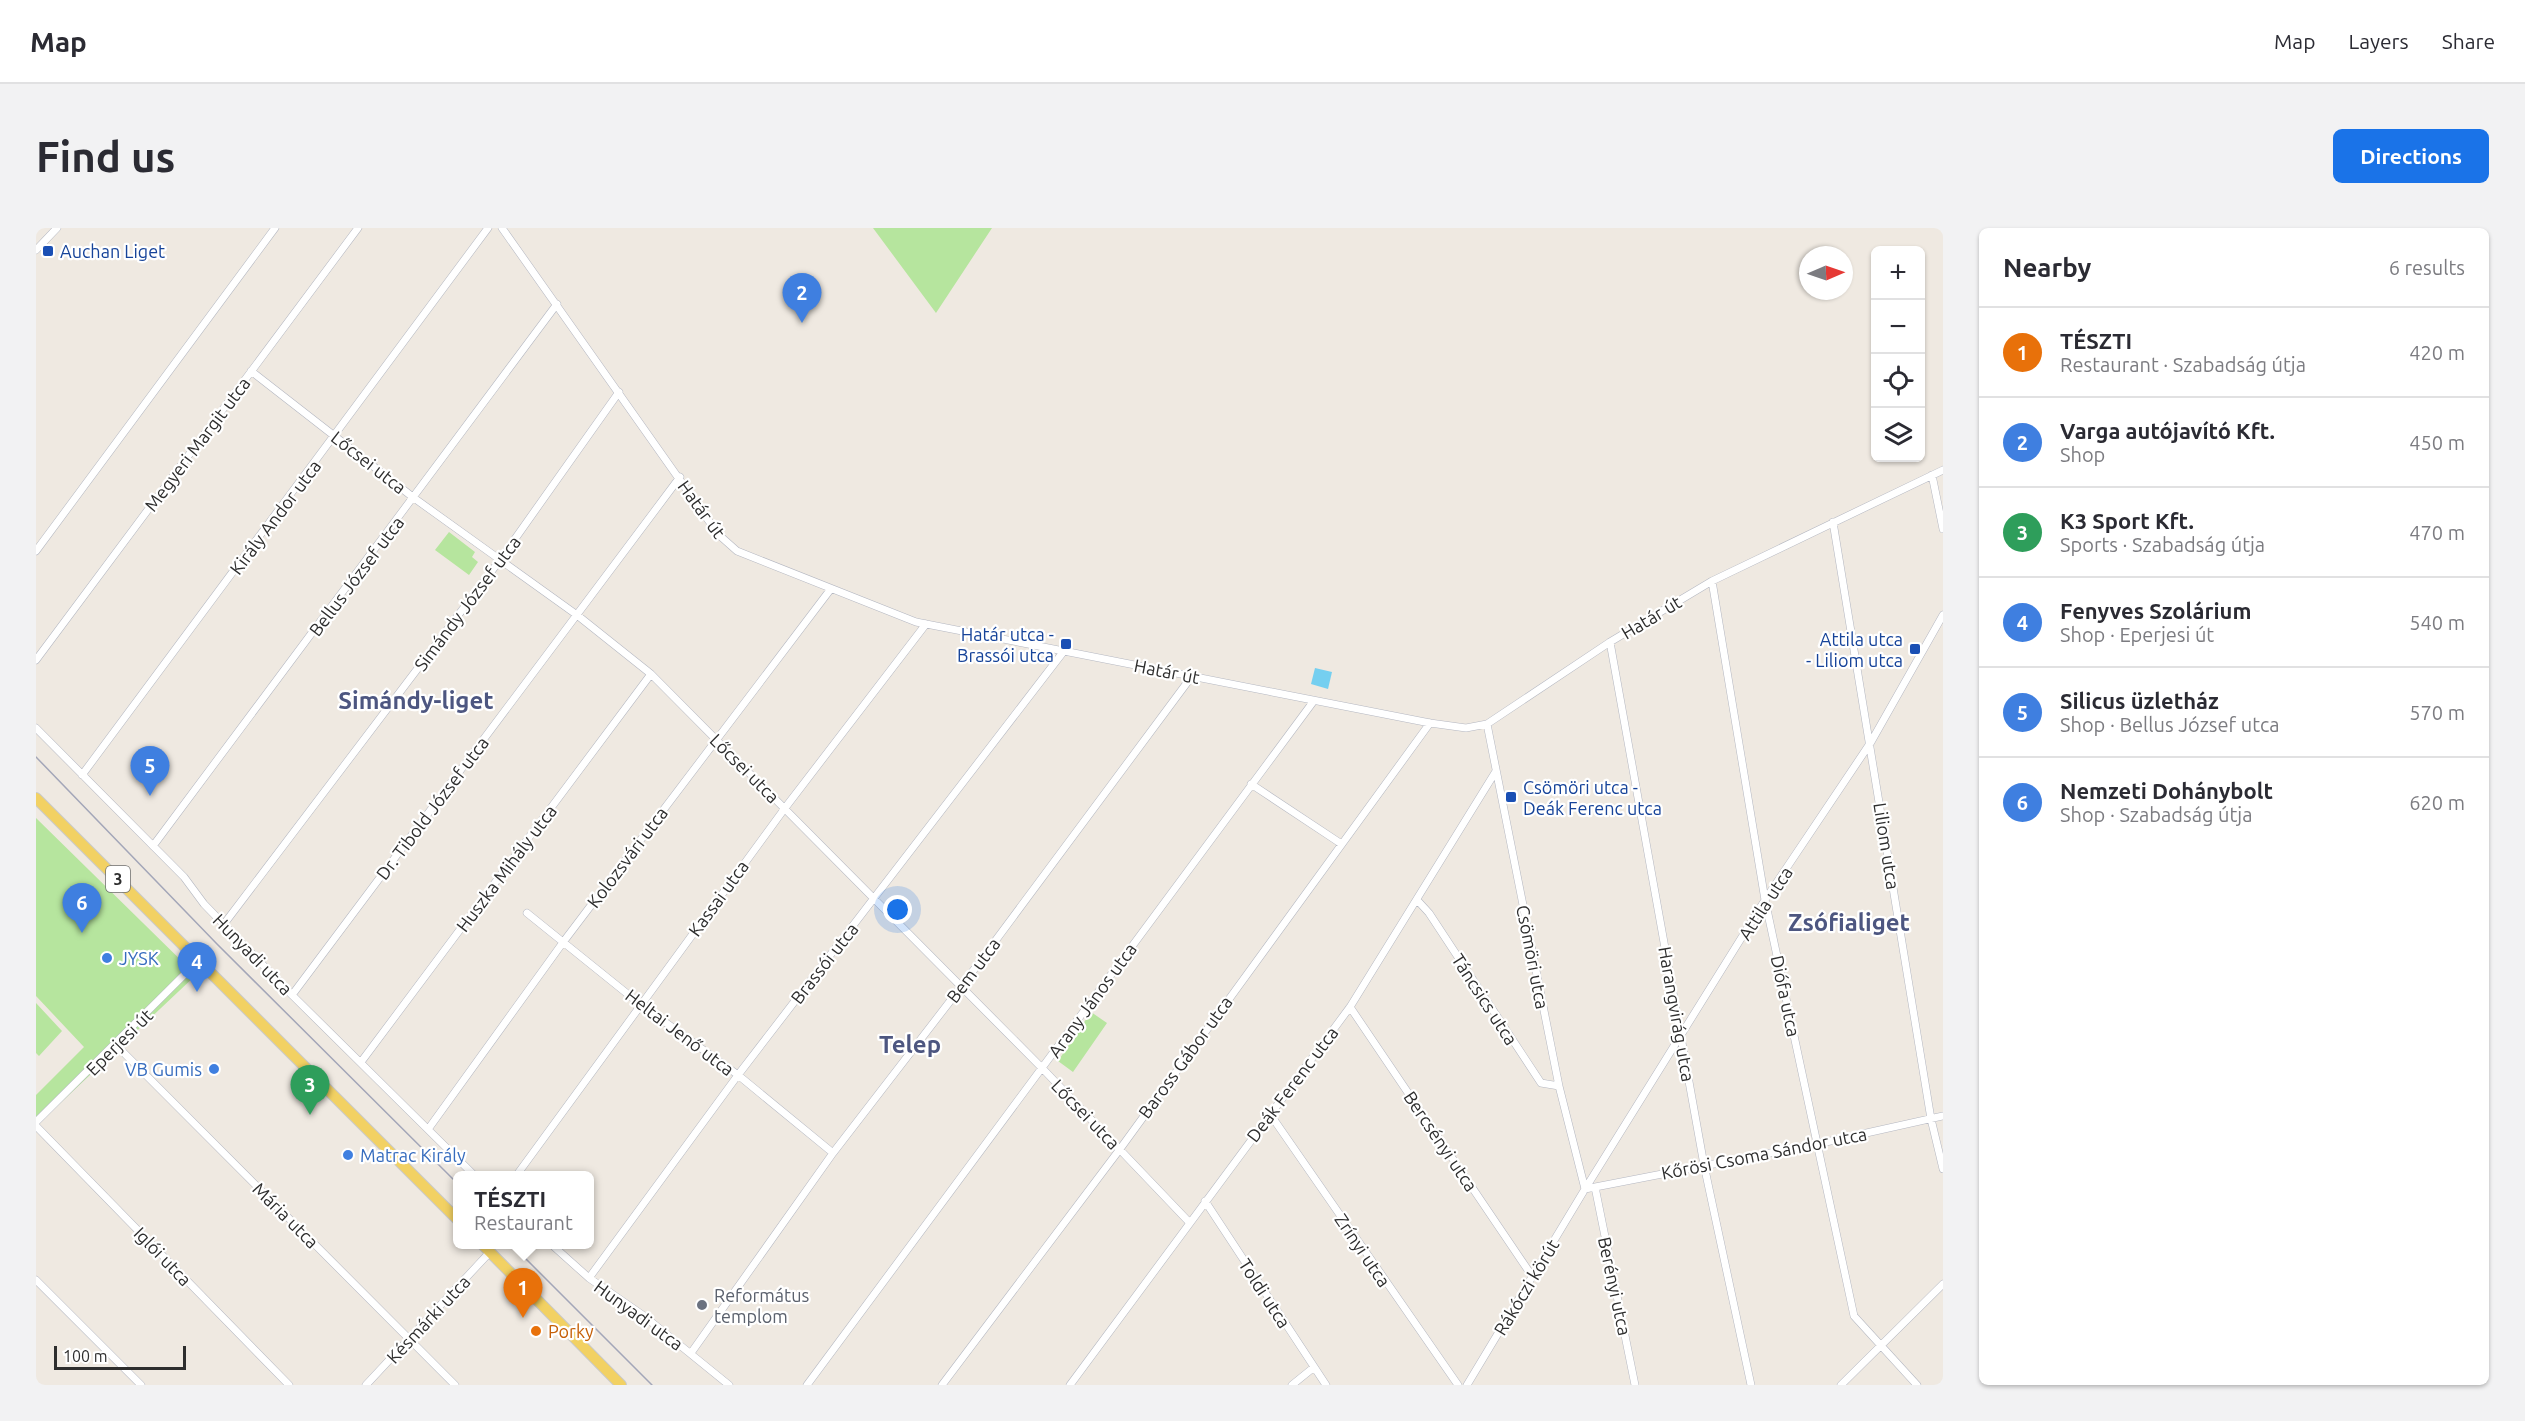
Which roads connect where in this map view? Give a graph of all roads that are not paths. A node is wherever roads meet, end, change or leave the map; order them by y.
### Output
1 (57, 228) edge
2 (275, 228) edge
3 (358, 228) edge
4 (488, 228) edge
5 (502, 228) edge
6 (36, 250) edge
7 (557, 304) junction
8 (251, 371) junction
9 (619, 393) junction
10 (335, 437) junction
11 (1943, 470) edge
12 (1932, 475) junction
13 (680, 477) junction
14 (414, 498) junction
15 (1833, 522) junction
16 (1943, 529) edge
17 (36, 551) edge
18 (500, 560) junction
19 (1712, 581) junction
20 (830, 590) junction
21 (577, 615) junction
22 (1943, 615) edge
23 (926, 624) junction
24 (1610, 642) junction
25 (1064, 651) junction
26 (36, 660) edge
27 (651, 674) junction
28 (1192, 676) junction
29 (1313, 702) junction
30 (1430, 723) junction
31 (1487, 724) junction
32 (36, 728) edge
33 (716, 738) junction
34 (1871, 742) junction
35 (1496, 771) junction
36 (82, 775) junction
37 (1251, 784) junction
38 (36, 798) edge
39 (785, 807) junction
40 (1340, 843) junction
41 (153, 846) junction
42 (874, 899) junction
43 (1766, 900) junction
44 (1418, 901) junction
45 (527, 912) dead end
46 (224, 924) junction
47 (564, 941) junction
48 (200, 960) junction
49 (961, 987) junction
50 (292, 995) junction
51 (640, 1004) junction
52 (1350, 1007) junction
53 (1681, 1036) junction
54 (116, 1046) junction
55 (361, 1062) junction
56 (1042, 1068) junction
57 (738, 1075) junction
58 (1559, 1086) junction
59 (1270, 1114) junction
60 (1943, 1116) edge
61 (1931, 1119) junction
62 (36, 1124) edge
63 (429, 1128) junction
64 (1817, 1144) junction
65 (1120, 1149) junction
66 (832, 1153) junction
67 (1704, 1166) junction
68 (1943, 1169) edge
69 (471, 1171) edge
70 (520, 1171) edge
71 (1594, 1187) junction
72 (1584, 1189) junction
73 (1205, 1201) junction
74 (453, 1215) edge
75 (1189, 1222) junction
76 (485, 1249) edge
77 (487, 1249) edge
78 (555, 1249) edge
79 (1532, 1276) junction
80 (589, 1278) junction
81 (36, 1280) edge
82 (1943, 1284) edge
83 (409, 1339) junction
84 (1879, 1347) junction
85 (691, 1353) junction
86 (1313, 1368) junction
87 (141, 1385) edge
88 (289, 1385) edge
89 (366, 1385) edge
90 (455, 1385) edge
91 (621, 1385) edge
92 (729, 1385) edge
93 (807, 1385) edge
94 (942, 1385) edge
95 (1070, 1385) edge
96 (1292, 1385) edge
97 (1326, 1385) edge
98 (1458, 1385) edge
99 (1467, 1385) edge
100 (1635, 1385) edge
101 (1751, 1385) edge
102 (1841, 1385) edge
103 (1917, 1385) edge

1 - 6 street
2 - 17 street
3 - 8 street, Megyeri Margit utca
4 - 10 street, Király Andor utca
5 - 7 street, Határ út
7 - 9 street, Határ út
7 - 14 street, Bellus József utca
8 - 10 street, Lőcsei utca
8 - 26 street, Megyeri Margit utca
9 - 13 street, Határ út
9 - 18 street, Simándy József utca
10 - 14 street, Lőcsei utca
10 - 36 street, Király Andor utca
11 - 12 street, Határ út
12 - 15 street, Határ út
12 - 16 street
13 - 20 street, Határ út
13 - 21 street, Dr. Tibold József utca
14 - 18 street, Lőcsei utca
14 - 41 street, Bellus József utca
15 - 19 street, Határ út
15 - 34 street, Liliom utca
18 - 21 street, Lőcsei utca
18 - 46 street, Simándy József utca
19 - 24 street, Határ út
19 - 43 street, Diófa utca
20 - 23 street, Határ út
20 - 33 street, Kolozsvári utca
21 - 27 street, Lőcsei utca
21 - 50 street, Dr. Tibold József utca
22 - 34 street, Attila utca
23 - 25 street, Határ út
23 - 39 street, Kassai utca
24 - 31 street, Határ út
24 - 53 street, Harangvirág utca
25 - 28 street, Határ út
25 - 42 street, Brassói utca
27 - 33 street, Lőcsei utca
27 - 55 street, Huszka Mihály utca
28 - 29 street, Határ út
28 - 49 street, Bem utca
29 - 30 street, Határ út
29 - 37 street, Arany János utca
30 - 31 street, Határ út
30 - 40 street, Baross Gábor utca
31 - 35 street, Csömöri utca
32 - 36 street, Hunyadi utca
33 - 39 street, Lőcsei utca
33 - 47 street, Kolozsvári utca
34 - 43 street, Attila utca
34 - 61 street, Liliom utca
35 - 44 street, Deák Ferenc utca
35 - 58 street, Csömöri utca
36 - 41 street, Hunyadi utca
37 - 40 street
37 - 56 street, Arany János utca
38 - 48 main road, 3
39 - 42 street, Lőcsei utca
39 - 51 street, Kassai utca
40 - 65 street, Baross Gábor utca
41 - 46 street, Hunyadi utca
42 - 49 street, Lőcsei utca
42 - 57 street, Brassói utca
43 - 53 street, Attila utca
43 - 64 street, Diófa utca
44 - 52 street, Deák Ferenc utca
44 - 58 street, Táncsics utca
45 - 47 street, Heltai Jenő utca
46 - 50 street, Hunyadi utca
47 - 51 street, Heltai Jenő utca
47 - 63 street, Kolozsvári utca
48 - 54 street, Eperjesi út
48 - 74 main road, 3
49 - 56 street, Lőcsei utca
49 - 66 street, Bem utca
50 - 55 street, Hunyadi utca
51 - 57 street, Heltai Jenő utca
51 - 70 street, Kassai utca
52 - 59 street, Deák Ferenc utca
52 - 79 street, Bercsényi utca
53 - 67 street, Harangvirág utca
53 - 72 street, Attila utca
54 - 62 street, Eperjesi út
54 - 83 street, Mária utca
55 - 63 street, Hunyadi utca
56 - 65 street, Lőcsei utca
56 - 93 street, Arany János utca
57 - 66 street, Heltai Jenő utca
57 - 80 street, Brassói utca
58 - 72 street, Csömöri utca
59 - 73 street, Deák Ferenc utca
59 - 98 street, Zrínyi utca
60 - 61 street, Kőrösi Csoma Sándor utca
61 - 64 street, Kőrösi Csoma Sándor utca
61 - 68 street, Liliom utca
62 - 88 street, Iglói utca
63 - 69 street, Hunyadi utca
64 - 67 street, Kőrösi Csoma Sándor utca
64 - 84 street, Diófa utca
65 - 75 street, Lőcsei utca
65 - 94 street, Baross Gábor utca
66 - 85 street, Bem utca
67 - 71 street, Kőrösi Csoma Sándor utca
67 - 101 street, Harangvirág utca
71 - 72 street, Kőrösi Csoma Sándor utca
71 - 100 street, Berényi utca
72 - 79 street, Rákóczi körút
73 - 75 street, Deák Ferenc utca
73 - 86 street, Toldi utca
75 - 95 street, Deák Ferenc utca
76 - 83 street, Késmárki utca
77 - 91 main road
78 - 80 street, Hunyadi utca
79 - 99 street, Rákóczi körút
80 - 85 street, Hunyadi utca
81 - 87 street
82 - 84 street
83 - 89 street, Késmárki utca
83 - 90 street, Mária utca
84 - 102 street
84 - 103 street, Diófa utca
85 - 92 street, Hunyadi utca
86 - 96 street
86 - 97 street, Toldi utca

